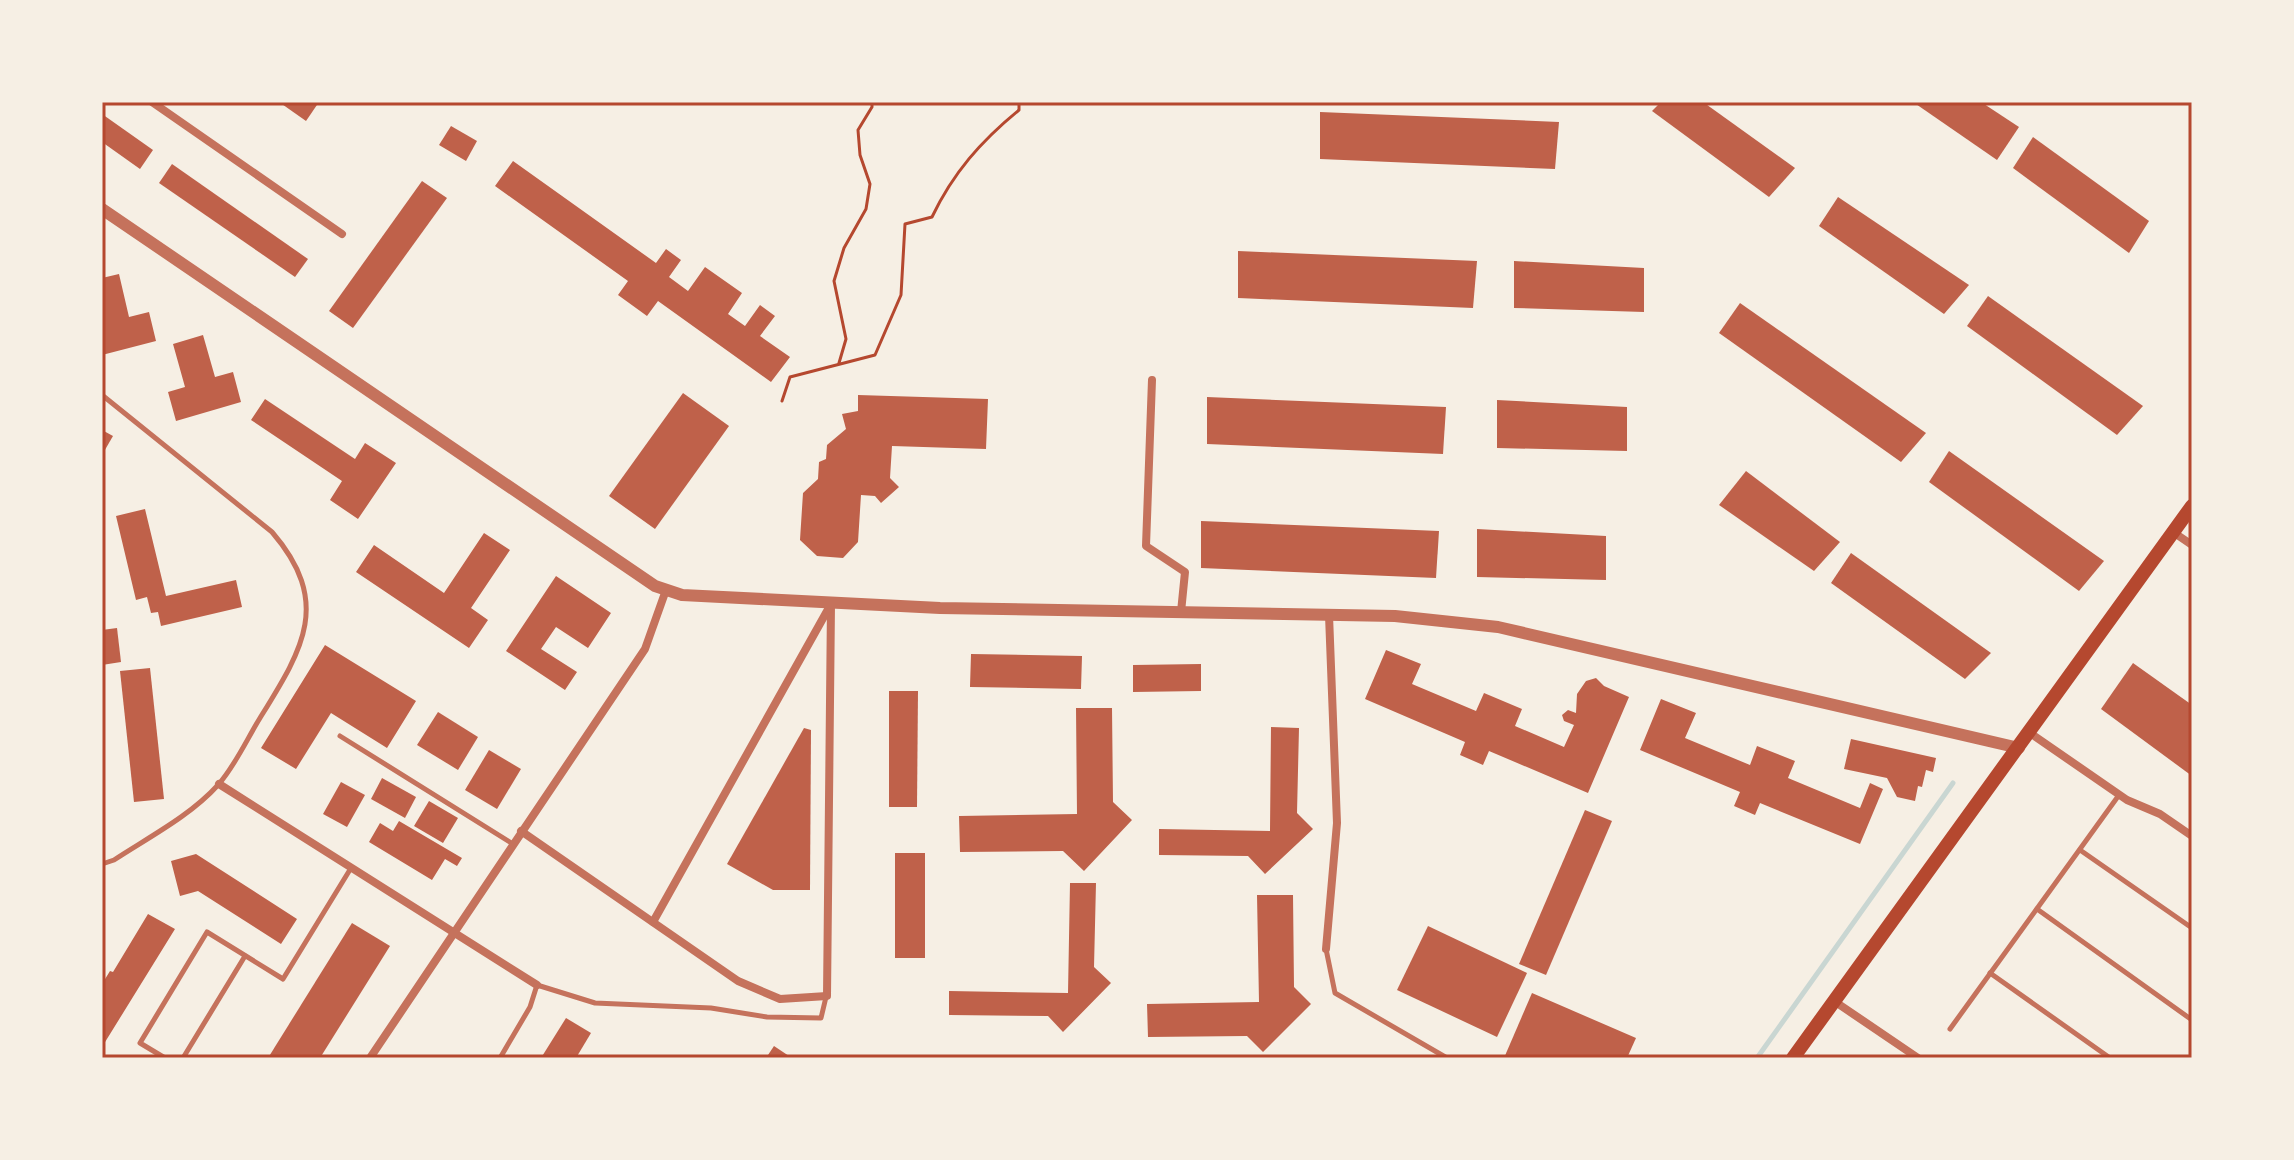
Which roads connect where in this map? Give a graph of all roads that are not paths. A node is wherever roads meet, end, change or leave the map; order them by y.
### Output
1 (152, 102) edge
2 (102, 209) edge
3 (342, 234) dead end
4 (1152, 380) dead end
5 (102, 395) edge
6 (2192, 506) edge
7 (2173, 532) junction
8 (2192, 545) edge
9 (666, 590) junction
10 (831, 604) junction
11 (1181, 612) junction
12 (1329, 615) junction
13 (2030, 733) junction
14 (340, 736) dead end
15 (2019, 748) junction
16 (219, 784) junction
17 (2119, 795) junction
18 (521, 831) junction
19 (2192, 836) edge
20 (513, 844) junction
21 (2080, 850) junction
22 (102, 864) edge
23 (352, 867) junction
24 (2037, 909) junction
25 (653, 922) junction
26 (2192, 928) edge
27 (457, 932) junction
28 (1326, 949) joint
29 (245, 956) junction
30 (1990, 973) junction
31 (537, 985) junction
32 (827, 996) junction
33 (1833, 1001) junction
34 (2192, 1020) edge
35 (1950, 1029) dead end
36 (165, 1058) edge
37 (183, 1058) edge
38 (370, 1058) edge
39 (500, 1058) edge
40 (1447, 1058) edge
41 (1793, 1058) edge
42 (1918, 1058) edge
43 (2110, 1058) edge

1 - 3 street
2 - 9 street
4 - 11 street
5 - 16 lane
6 - 7 main road
7 - 8 street
7 - 13 main road
9 - 10 street
9 - 18 street
10 - 11 street
10 - 25 street
10 - 32 street
11 - 12 street
12 - 15 street
12 - 28 street
13 - 15 main road
13 - 17 street
14 - 20 lane
15 - 33 main road
16 - 22 lane
16 - 23 street
17 - 19 street
17 - 21 lane
18 - 20 street
18 - 25 street
20 - 27 street
21 - 24 lane
21 - 26 lane
23 - 27 street
23 - 29 lane
24 - 30 lane
24 - 34 lane
25 - 32 street
27 - 31 street
27 - 38 street
28 - 40 lane
29 - 36 lane
29 - 37 lane
30 - 35 lane
30 - 43 lane
31 - 32 lane
31 - 39 lane
33 - 41 main road
33 - 42 street

